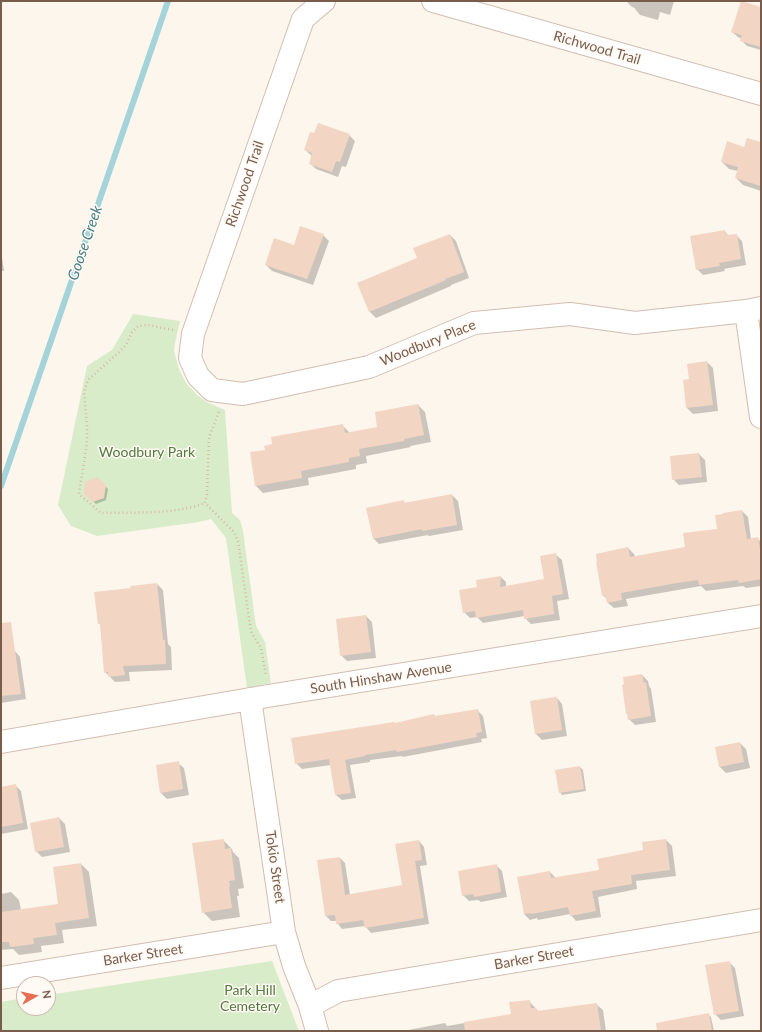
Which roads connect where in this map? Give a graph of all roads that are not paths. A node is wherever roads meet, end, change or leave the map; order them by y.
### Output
1 (324, 1) edge
2 (433, 1) edge
3 (761, 94) edge
4 (753, 309) edge
5 (198, 376) joint
6 (761, 418) edge
7 (761, 616) edge
8 (259, 698) junction
9 (1, 742) edge
10 (761, 920) edge
11 (284, 932) junction
12 (1, 978) edge
13 (310, 1006) junction
14 (317, 1031) edge

1 - 5 street, Richwood Trail
2 - 3 street, Richwood Trail
4 - 5 street, Woodbury Place
4 - 6 street
7 - 8 street, South Hinshaw Avenue
8 - 9 street, South Hinshaw Avenue
8 - 11 street, Tokio Street
10 - 13 street, Barker Street
11 - 12 street, Barker Street
11 - 13 street, Tokio Street
13 - 14 street, Tokio Street

